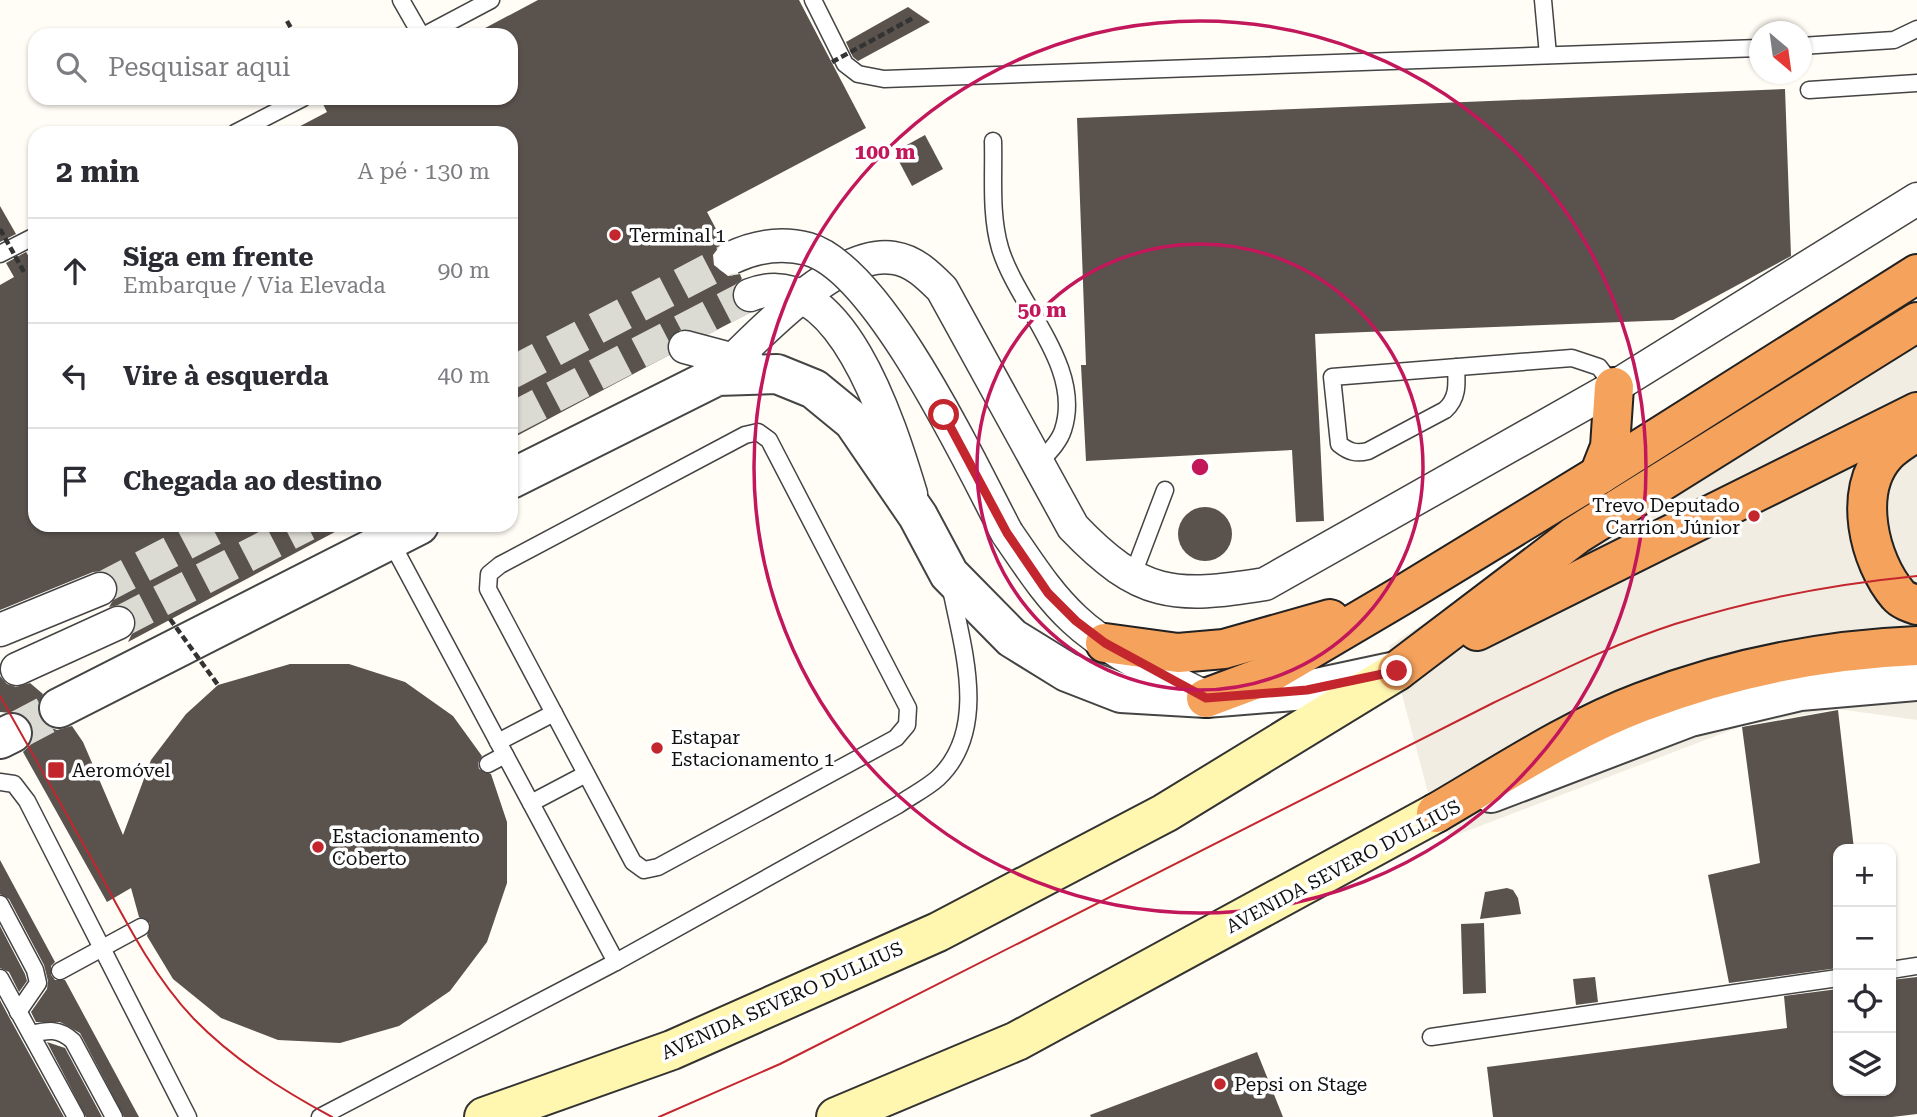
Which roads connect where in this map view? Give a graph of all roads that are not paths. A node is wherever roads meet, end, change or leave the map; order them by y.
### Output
1 (401, 0) edge
2 (491, 0) edge
3 (813, 0) edge
4 (1544, 0) edge
5 (419, 28) edge
6 (437, 28) edge
7 (1917, 29) edge
8 (1812, 45) edge
9 (1749, 48) edge
10 (1548, 55) junction
11 (1917, 83) edge
12 (1809, 90) dead end
13 (289, 105) edge
14 (249, 126) edge
15 (993, 141) dead end
16 (1917, 199) edge
17 (28, 240) edge
18 (0, 254) edge
19 (731, 258) tunnel mouth
20 (1917, 274) edge
21 (750, 295) tunnel mouth
22 (804, 295) junction
23 (1917, 322) edge
24 (685, 347) dead end
25 (725, 367) junction
26 (1456, 367) junction
27 (1614, 387) junction
28 (1917, 412) edge
29 (1917, 431) edge
30 (1038, 464) junction
31 (518, 475) edge
32 (1599, 475) junction
33 (1165, 490) dead end
34 (918, 516) junction
35 (405, 532) edge
36 (949, 574) junction
37 (1132, 577) junction
38 (100, 589) tunnel mouth
39 (1399, 597) junction
40 (1917, 606) edge
41 (118, 623) tunnel mouth
42 (0, 630) edge
43 (1105, 643) junction
44 (1917, 646) edge
45 (17, 669) dead end
46 (1397, 671) junction
47 (1917, 681) edge
48 (1206, 698) junction
49 (58, 708) tunnel mouth
50 (554, 713) junction
51 (502, 748) junction
52 (488, 764) dead end
53 (586, 775) junction
54 (0, 782) edge
55 (531, 803) junction
56 (1436, 813) junction
57 (0, 904) edge
58 (141, 927) dead end
59 (104, 948) junction
60 (617, 962) junction
61 (1917, 966) edge
62 (1896, 969) edge
63 (60, 971) dead end
64 (0, 978) edge
65 (1833, 979) edge
66 (18, 1012) junction
67 (30, 1034) junction
68 (1432, 1037) dead end
69 (76, 1117) edge
70 (114, 1117) edge
71 (188, 1117) edge
72 (320, 1117) edge
73 (484, 1117) edge
74 (836, 1117) edge

1 - 5 lane
2 - 6 lane
3 - 10 lane
4 - 10 lane
7 - 8 lane
9 - 10 lane
11 - 12 lane
13 - 14 lane
15 - 30 lane
16 - 27 street
17 - 18 lane
19 - 43 street, bridge
20 - 32 highway
21 - 22 street
22 - 25 street
22 - 30 street
22 - 34 street
23 - 46 highway
24 - 25 street
25 - 31 street
25 - 34 street
26 - 26 lane
26 - 27 lane
27 - 32 highway
27 - 37 street
28 - 46 highway
29 - 40 highway
30 - 37 street
32 - 39 highway
33 - 37 lane
34 - 36 street
35 - 49 street
35 - 51 lane
36 - 48 street
36 - 60 lane
38 - 42 street
39 - 43 highway
39 - 48 highway
41 - 45 street
43 - 48 street
44 - 56 highway
46 - 48 street
46 - 73 main road, AVENIDA SEVERO DULLIUS
47 - 56 street, AVENIDA SEVERO DULLIUS
50 - 51 lane
50 - 53 lane
50 - 53 lane
51 - 52 lane
51 - 55 lane
53 - 55 lane
54 - 59 lane
55 - 60 lane
56 - 74 main road, AVENIDA SEVERO DULLIUS
57 - 66 lane
58 - 59 lane
59 - 63 lane
59 - 71 lane
60 - 72 lane
61 - 62 lane
64 - 66 lane
65 - 68 lane
66 - 67 lane
67 - 69 lane
67 - 70 lane

